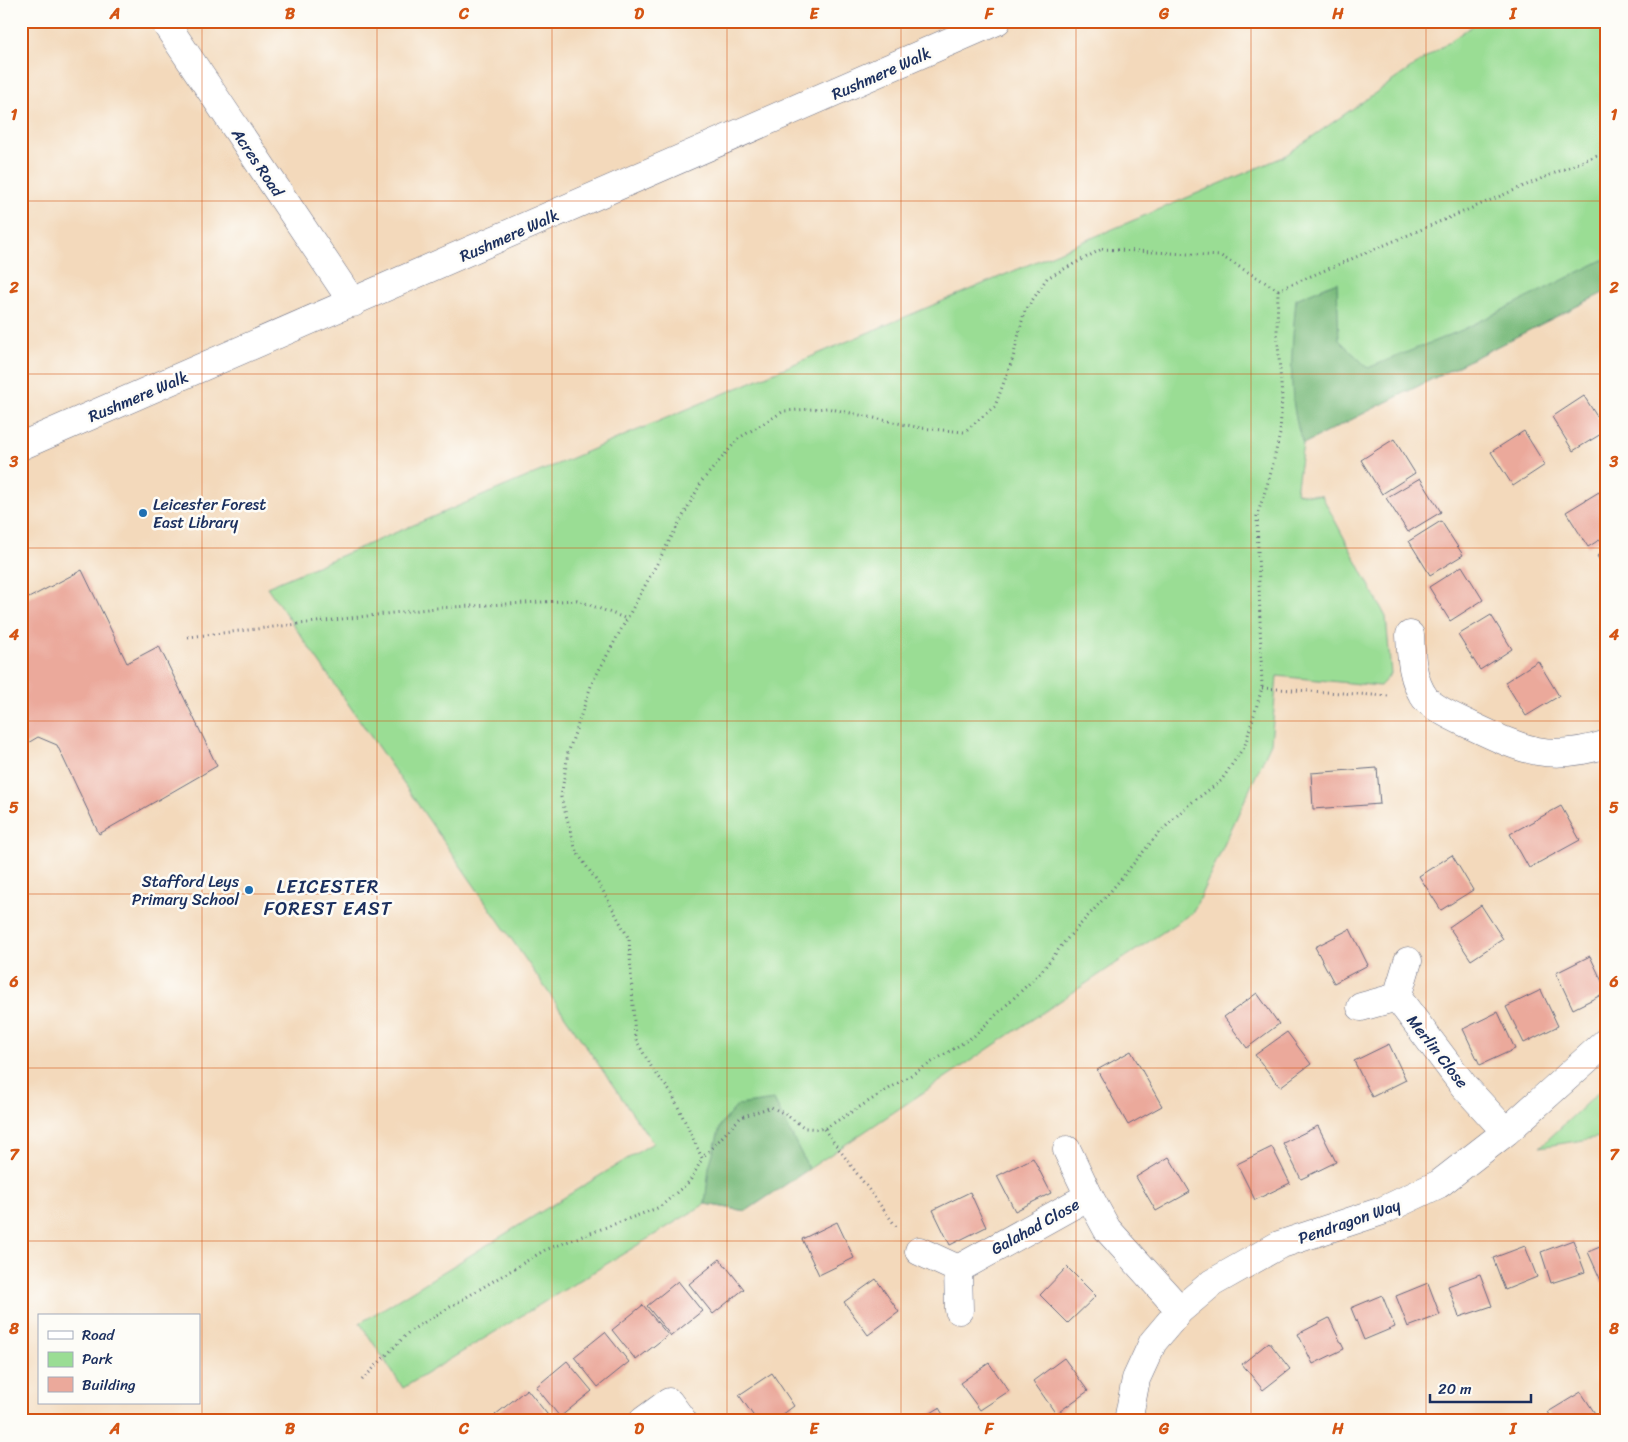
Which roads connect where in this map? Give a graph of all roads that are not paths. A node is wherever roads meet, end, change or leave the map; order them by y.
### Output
1 (164, 21) edge
2 (997, 21) edge
3 (949, 31) edge
4 (353, 303) junction
5 (21, 446) edge
6 (1410, 635) dead end
7 (1607, 744) edge
8 (1408, 960) dead end
9 (1397, 997) junction
10 (1361, 1007) dead end
11 (1607, 1041) edge
12 (1506, 1132) junction
13 (1068, 1150) dead end
14 (1089, 1196) junction
15 (919, 1251) road end
16 (958, 1269) junction
17 (959, 1310) dead end
18 (1180, 1310) junction
19 (643, 1421) edge
20 (683, 1421) edge
21 (1128, 1421) edge

1 - 4 street, Acres Road
2 - 3 street, Rushmere Walk
3 - 4 street, Rushmere Walk
4 - 5 street, Rushmere Walk
6 - 7 street
8 - 9 street
9 - 10 street, Merlin Close
9 - 12 street, Merlin Close
11 - 12 street, Pendragon Way
12 - 18 street, Pendragon Way
13 - 14 street
14 - 16 street, Galahad Close
14 - 18 street, Galahad Close
15 - 16 street
16 - 17 street
18 - 21 street, Pendragon Way
19 - 20 street

